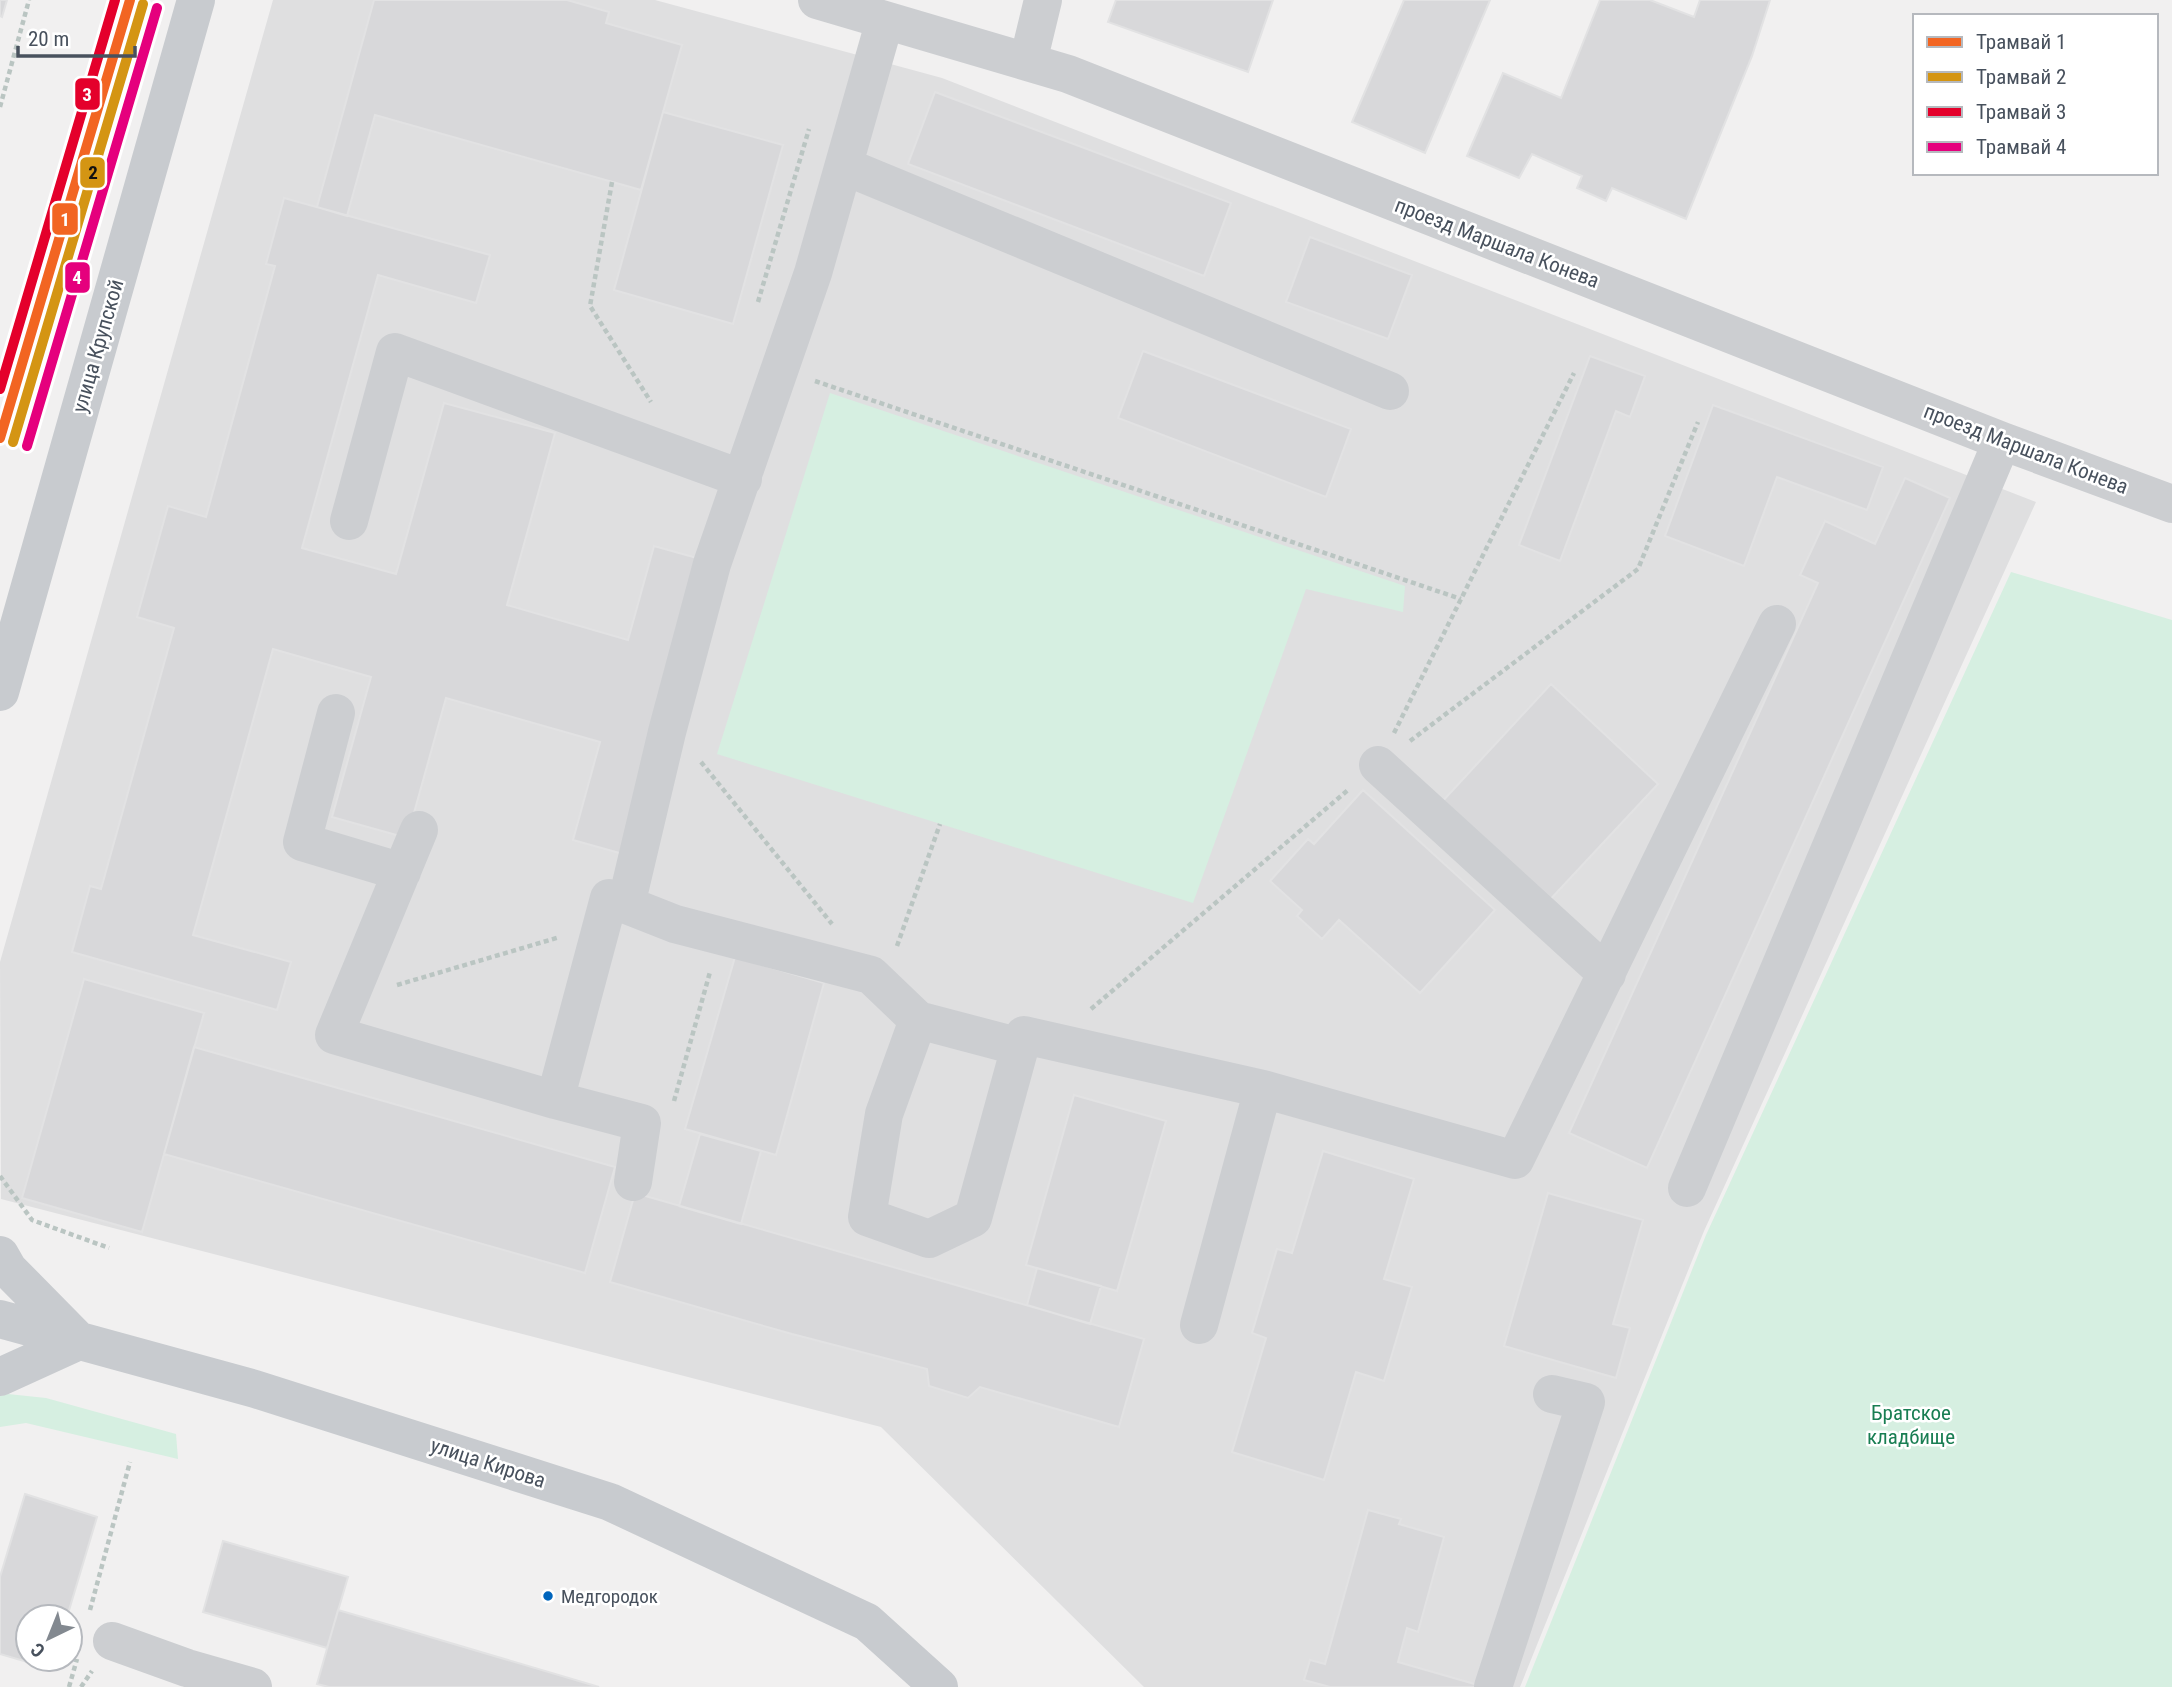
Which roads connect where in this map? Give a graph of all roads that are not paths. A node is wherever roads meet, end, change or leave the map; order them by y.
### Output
1 (196, 0) edge
2 (817, 0) edge
3 (1043, 0) edge
4 (885, 20) junction
5 (1028, 62) junction
6 (844, 166) junction
7 (1390, 391) dead end
8 (2002, 441) junction
9 (743, 479) junction
10 (2172, 504) edge
11 (349, 521) dead end
12 (1777, 624) dead end
13 (0, 692) edge
14 (337, 713) dead end
15 (1378, 765) road end
16 (419, 830) dead end
17 (402, 872) junction
18 (614, 915) junction
19 (1607, 974) junction
20 (918, 1020) junction
21 (1036, 1044) junction
22 (1263, 1089) junction
23 (555, 1100) junction
24 (633, 1182) dead end
25 (1687, 1188) dead end
26 (0, 1255) edge
27 (0, 1319) edge
28 (1199, 1325) dead end
29 (79, 1341) junction
30 (0, 1377) edge
31 (1552, 1394) dead end
32 (93, 1637) road end
33 (253, 1687) edge
34 (939, 1687) edge
35 (1493, 1687) edge

1 - 13 main road, улица Крупской
2 - 4 street, проезд Маршала Конева
3 - 5 street
4 - 5 street, проезд Маршала Конева
4 - 6 street
5 - 8 street, проезд Маршала Конева
6 - 7 street
6 - 9 street
8 - 10 street, проезд Маршала Конева
8 - 25 street
9 - 11 street
9 - 18 street
12 - 19 street
14 - 17 street
15 - 19 street
16 - 17 street
17 - 23 street
18 - 20 street
18 - 23 street
19 - 22 street
20 - 21 street
20 - 21 street
21 - 22 street
22 - 28 street
23 - 24 street
26 - 29 main road
27 - 29 main road, улица Кирова
29 - 30 main road
29 - 34 main road, улица Кирова
31 - 35 street
32 - 33 street

